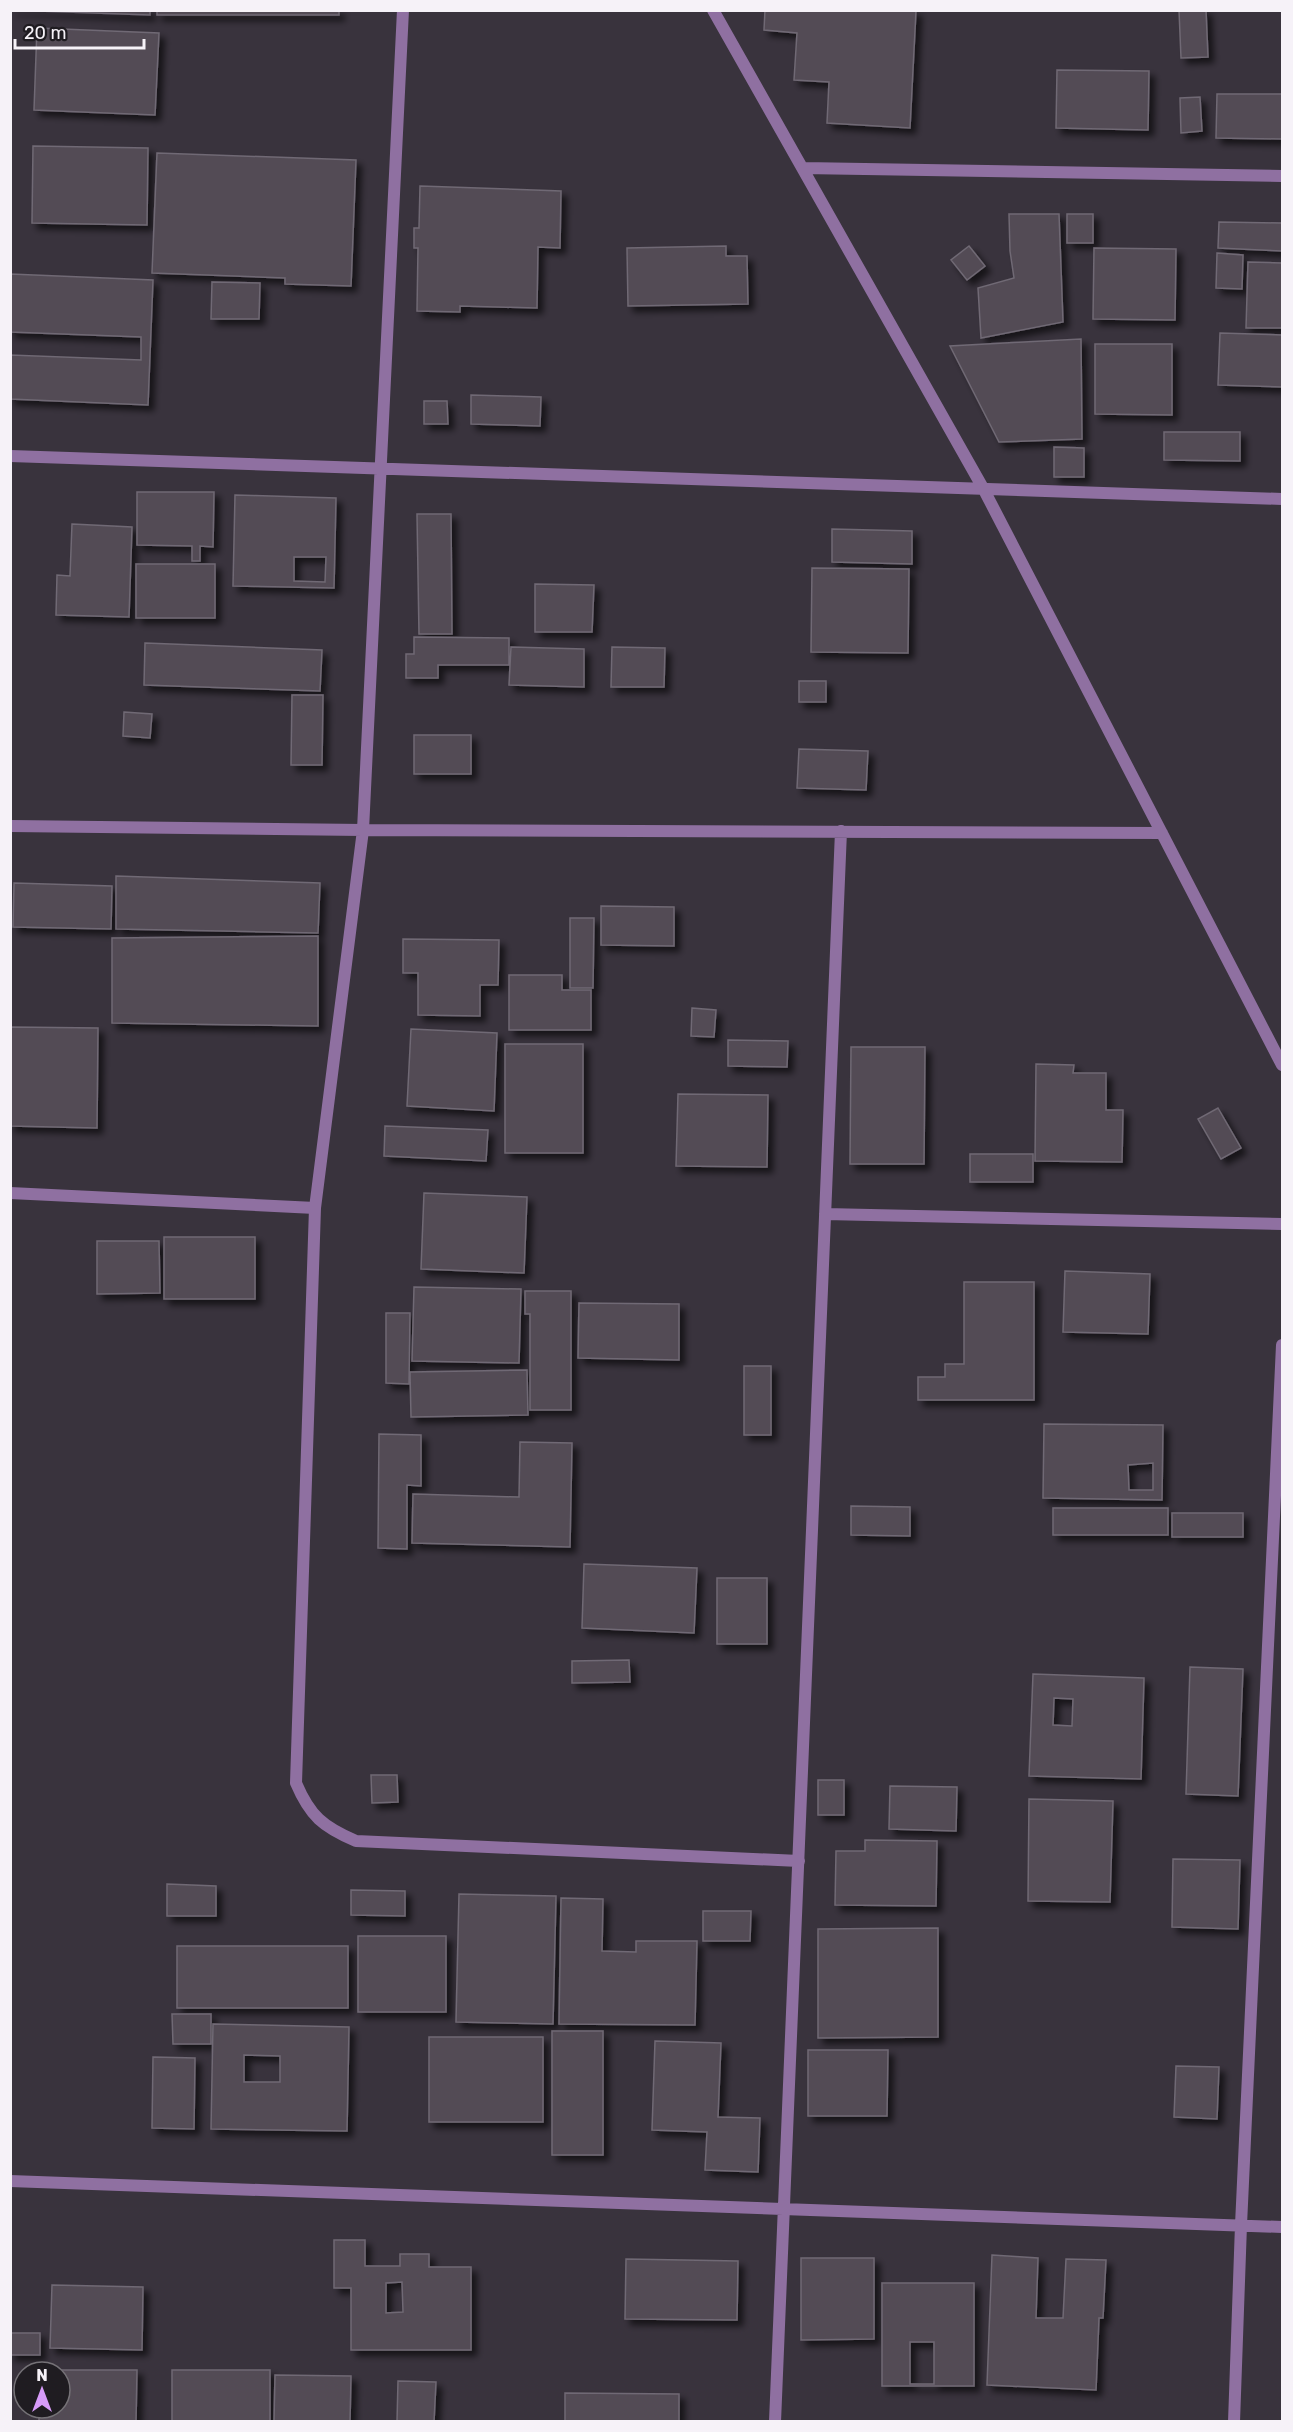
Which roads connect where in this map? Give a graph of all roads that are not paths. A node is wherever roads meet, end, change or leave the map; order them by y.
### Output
1 (403, 10) edge
2 (713, 10) edge
3 (803, 168) junction
4 (1282, 176) edge
5 (10, 456) edge
6 (381, 468) junction
7 (983, 488) junction
8 (1282, 499) edge
9 (10, 826) edge
10 (363, 830) junction
11 (842, 831) junction
12 (1162, 833) junction
13 (1282, 1065) edge
14 (10, 1193) edge
15 (315, 1208) junction
16 (825, 1214) junction
17 (1282, 1224) edge
18 (1282, 1345) edge
19 (799, 1861) junction
20 (10, 2181) edge
21 (784, 2209) junction
22 (1241, 2225) junction
23 (1282, 2227) edge
24 (775, 2421) edge
25 (1234, 2421) edge

1 - 6 street
2 - 3 street
3 - 4 street
3 - 7 street
5 - 6 street
6 - 7 street
6 - 10 street
7 - 8 street
7 - 12 street
9 - 10 street
10 - 11 street
10 - 15 street
11 - 12 street
11 - 16 street
12 - 13 street
14 - 15 street
15 - 19 street
16 - 17 street
16 - 19 street
18 - 22 street
19 - 21 street
20 - 21 street
21 - 22 street
21 - 24 street
22 - 23 street
22 - 25 street

